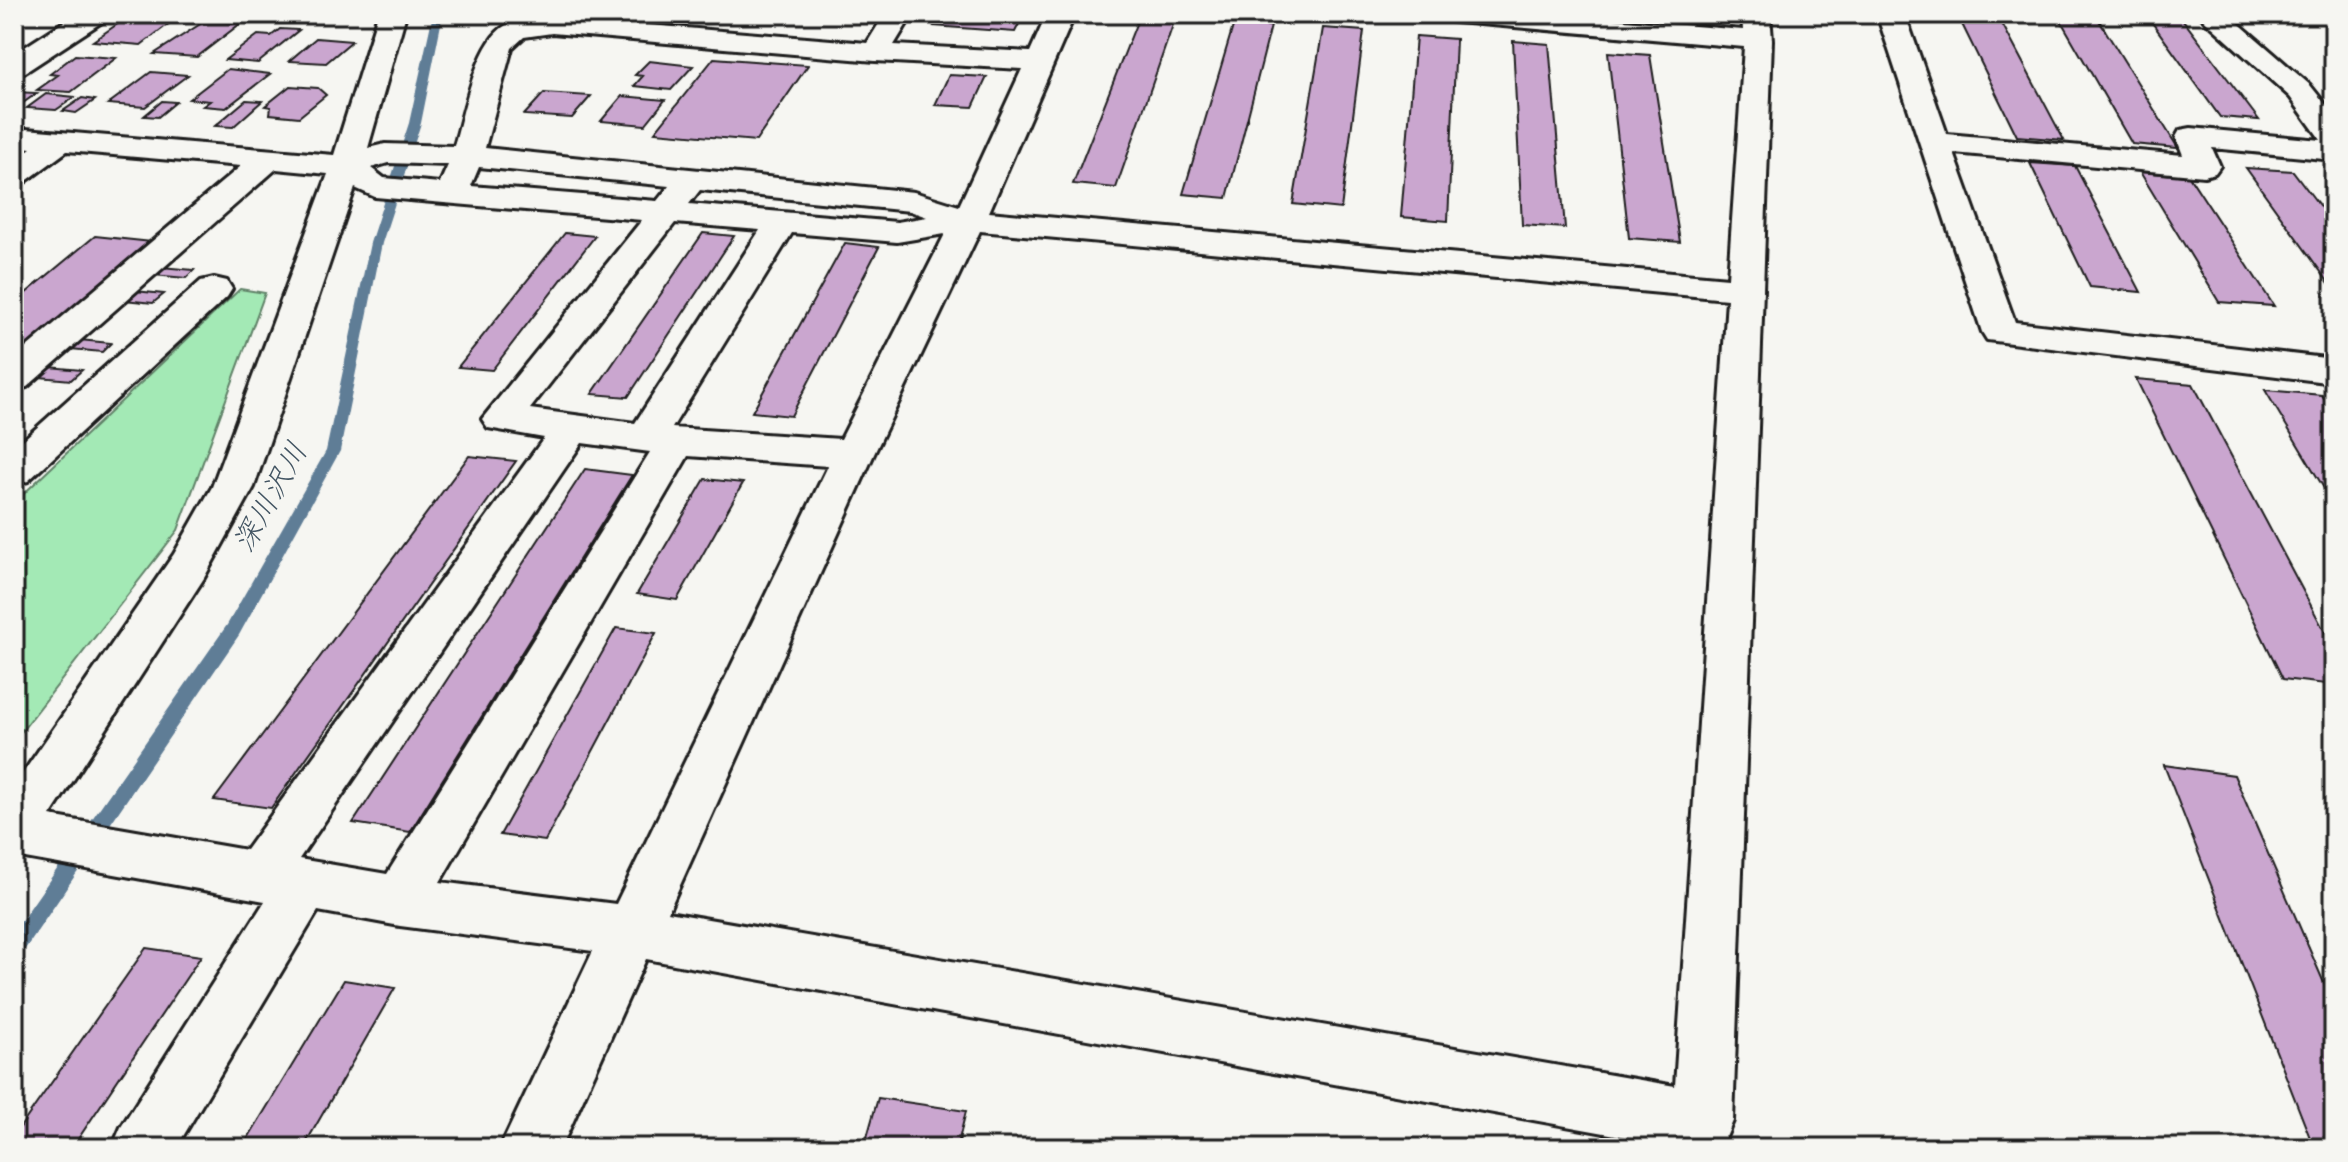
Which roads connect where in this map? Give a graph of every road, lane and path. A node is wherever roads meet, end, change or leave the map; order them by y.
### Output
1 (95, 14) edge
2 (392, 14) edge
3 (899, 14) edge
4 (1061, 14) edge
5 (1456, 14) edge
6 (1891, 14) edge
7 (2212, 14) edge
8 (1757, 27) edge
9 (875, 52) junction
10 (1039, 61) junction
11 (14, 67) edge
12 (2300, 91) junction
13 (2334, 95) edge
14 (2334, 136) edge
15 (14, 137) edge
16 (61, 141) junction
17 (1935, 142) junction
18 (2334, 151) edge
19 (467, 156) junction
20 (269, 159) junction
21 (369, 169) junction
22 (14, 175) edge
23 (692, 179) junction
24 (452, 193) junction
25 (666, 212) junction
26 (969, 220) junction
27 (782, 222) junction
28 (214, 289) dead end
29 (1744, 290) junction
30 (2334, 371) edge
31 (14, 378) edge
32 (572, 428) junction
33 (661, 440) junction
34 (854, 454) junction
35 (14, 471) edge
36 (26, 834) edge
37 (281, 881) junction
38 (400, 901) junction
39 (631, 931) junction
40 (1700, 1134) edge
41 (142, 1148) edge
42 (530, 1148) edge

1 - 11 street
2 - 21 street
3 - 9 street
4 - 10 street
5 - 8 street
6 - 17 street
7 - 12 street
8 - 29 street
9 - 10 street
9 - 19 street
10 - 26 street
12 - 13 street
12 - 14 street
15 - 16 street
16 - 20 street
16 - 22 street
17 - 18 street
17 - 30 street
19 - 21 street
19 - 23 street
19 - 24 street
20 - 21 street
20 - 31 street
21 - 24 street
21 - 36 street
23 - 25 street
23 - 26 street
24 - 25 street
25 - 27 street
25 - 32 street
26 - 27 street
26 - 29 street
26 - 34 street
27 - 33 street
28 - 35 street
29 - 40 street
32 - 33 street
32 - 37 street
33 - 34 street
33 - 38 street
34 - 39 street
36 - 37 street
37 - 38 street
37 - 41 street
38 - 39 street
39 - 40 street
39 - 42 street

